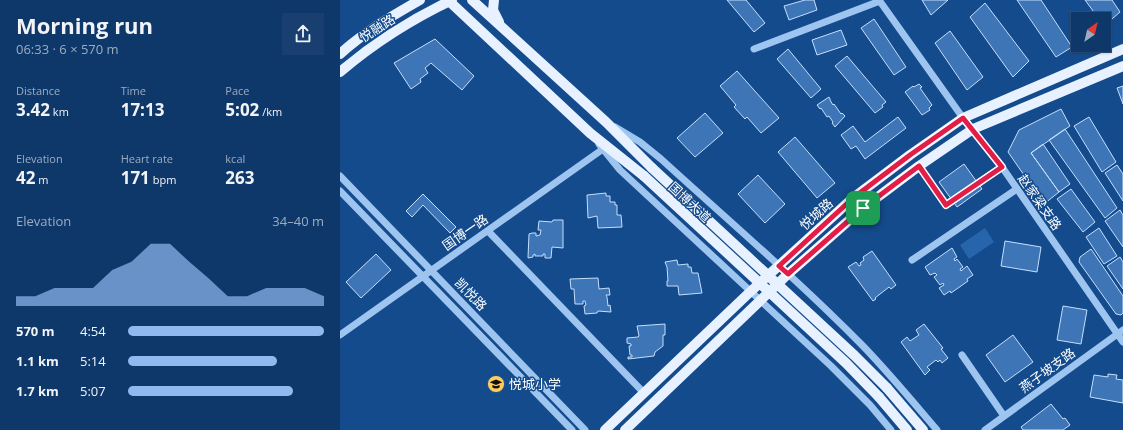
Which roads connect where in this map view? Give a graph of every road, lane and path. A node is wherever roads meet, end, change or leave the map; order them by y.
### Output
1 (450, 0) edge
2 (472, 0) edge
3 (494, 0) edge
4 (879, 0) edge
5 (415, 2) edge
6 (500, 26) junction
7 (754, 49) dead end
8 (1123, 49) edge
9 (340, 54) edge
10 (1123, 66) edge
11 (340, 72) edge
12 (963, 118) junction
13 (606, 122) junction
14 (973, 129) junction
15 (590, 133) junction
16 (603, 149) junction
17 (919, 166) junction
18 (1002, 167) junction
19 (340, 176) edge
20 (1017, 190) junction
21 (340, 192) edge
22 (488, 231) junction
23 (912, 260) dead end
24 (779, 266) junction
25 (432, 270) junction
26 (788, 274) junction
27 (423, 276) junction
28 (750, 292) junction
29 (760, 301) junction
30 (1120, 332) edge
31 (340, 335) edge
32 (1123, 342) edge
33 (962, 355) dead end
34 (644, 393) junction
35 (1004, 416) junction
36 (572, 430) edge
37 (585, 430) edge
38 (605, 430) edge
39 (625, 430) edge
40 (891, 430) edge
41 (907, 430) edge
42 (924, 430) edge
43 (937, 430) edge
44 (985, 430) edge

1 - 11 main road, 悦融路
1 - 15 main road, 国博大道
2 - 6 main road, 国博大道
3 - 6 main road
4 - 7 street
4 - 12 street, 赵家梁支路
5 - 9 main road, 悦融路
6 - 13 main road, 国博大道
8 - 12 main road, 悦城路
10 - 14 main road, 悦城路
12 - 14 street, 赵家梁支路
12 - 24 main road, 悦城路
13 - 24 street
13 - 42 main road, 国博大道, bridge
14 - 17 main road, 悦城路
14 - 18 street, 赵家梁支路
15 - 16 street
15 - 41 main road, 国博大道, bridge
16 - 22 street, 国博一路
16 - 28 street
17 - 18 street
17 - 26 main road, 悦城路
18 - 20 street, 赵家梁支路
19 - 25 street, 凯悦路
20 - 23 street
20 - 30 street, 赵家梁支路
21 - 27 street, 凯悦路
22 - 25 street, 国博一路
22 - 34 street
24 - 26 street
24 - 28 main road, 悦城路
25 - 27 street, 国博一路
25 - 37 street, 凯悦路
26 - 29 main road, 悦城路
26 - 43 street
27 - 31 street, 国博一路
27 - 36 street, 凯悦路
28 - 29 street
28 - 34 main road, 悦城路
29 - 39 main road, 悦城路
29 - 40 street
30 - 32 street, 赵家梁支路
30 - 35 street, 燕子坡支路
33 - 35 street
34 - 38 main road, 悦城路
35 - 44 street, 燕子坡支路

